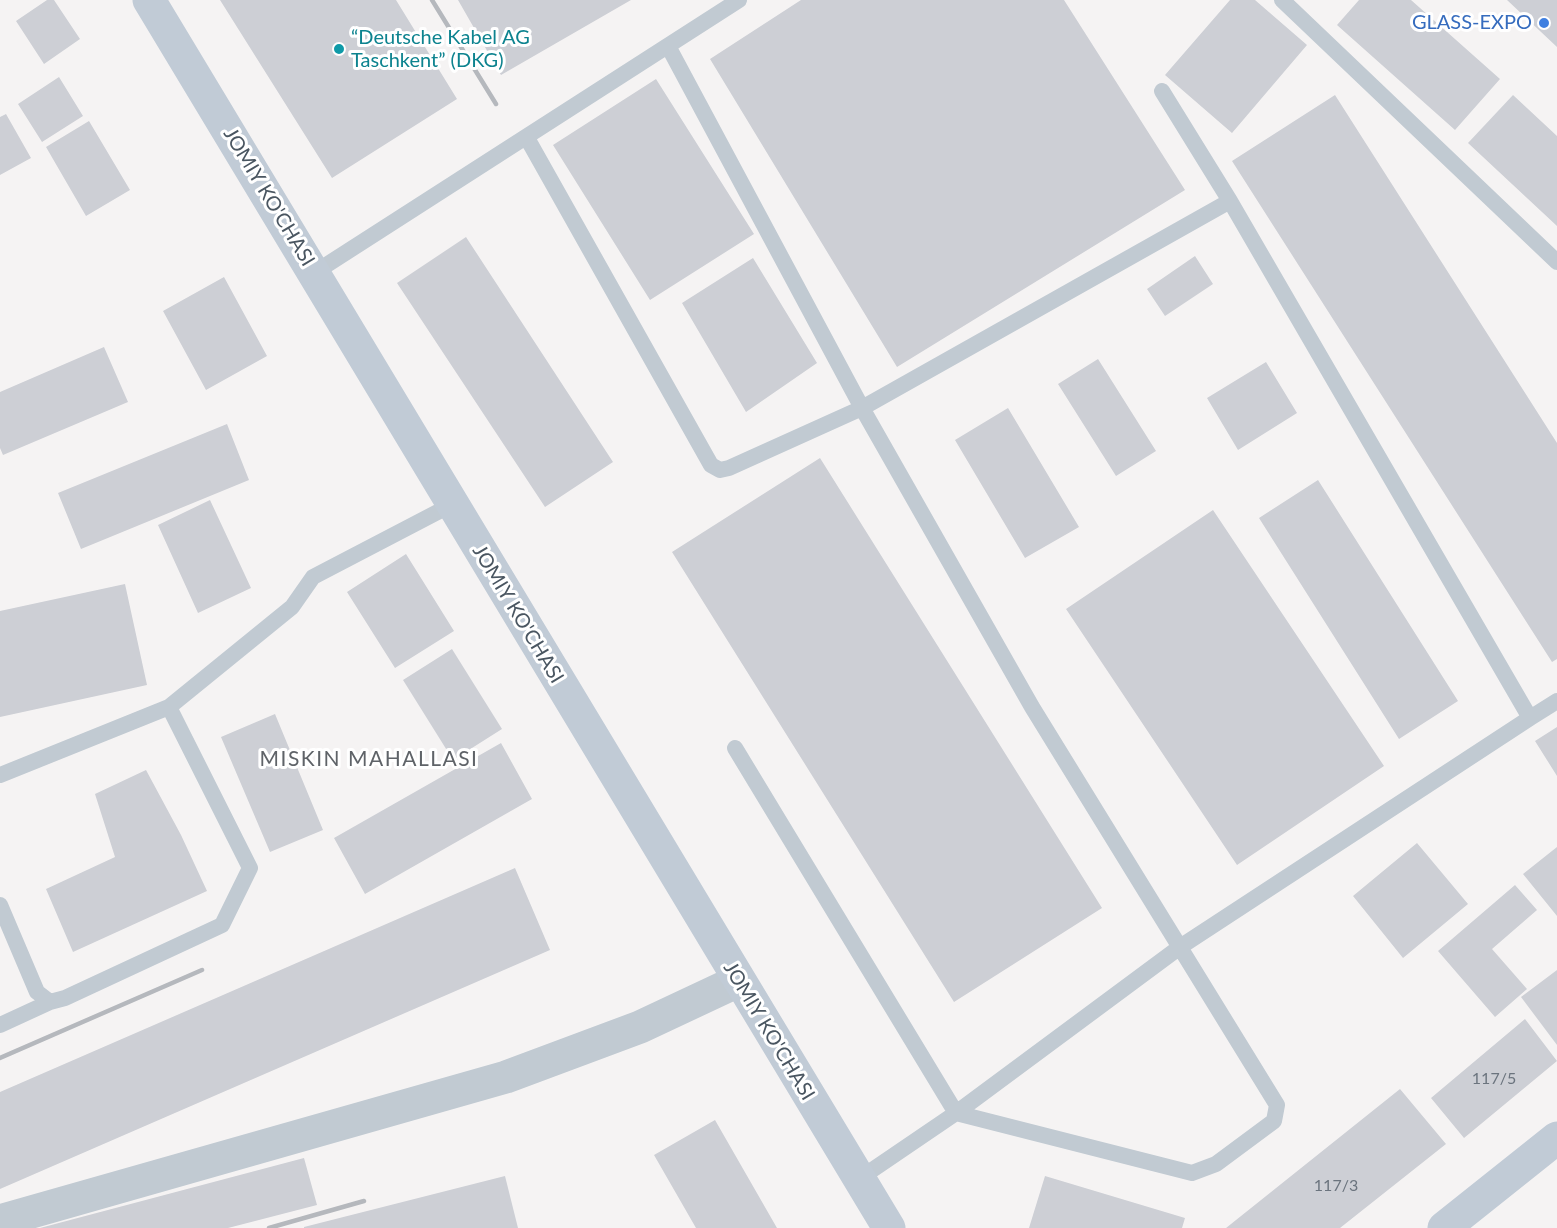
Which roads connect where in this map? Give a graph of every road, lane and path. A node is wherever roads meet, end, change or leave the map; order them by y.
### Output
1 (149, 0) edge
2 (739, 0) edge
3 (1282, 0) edge
4 (668, 46) junction
5 (1162, 91) dead end
6 (527, 138) junction
7 (1230, 201) junction
8 (1557, 262) edge
9 (314, 273) junction
10 (862, 408) junction
11 (453, 504) junction
12 (1557, 701) edge
13 (170, 707) junction
14 (1530, 718) junction
15 (735, 748) dead end
16 (0, 775) edge
17 (0, 905) edge
18 (1180, 947) junction
19 (738, 981) junction
20 (50, 1002) junction
21 (0, 1025) edge
22 (956, 1113) junction
23 (1557, 1138) edge
24 (859, 1179) junction
25 (0, 1221) edge
26 (889, 1228) edge
27 (1444, 1228) edge

1 - 9 street, JOMIY KO'CHASI
2 - 4 lane
3 - 8 lane
4 - 6 lane
4 - 10 lane
5 - 7 lane
6 - 9 lane
6 - 10 lane
7 - 10 lane
7 - 14 lane
9 - 11 street, JOMIY KO'CHASI
10 - 18 lane
11 - 13 lane
11 - 19 street, JOMIY KO'CHASI
12 - 14 lane
13 - 16 lane
13 - 20 lane
14 - 18 lane
15 - 22 lane
17 - 20 lane
18 - 22 lane
18 - 22 lane
19 - 24 street, JOMIY KO'CHASI
19 - 25 street
20 - 21 lane
22 - 24 lane
23 - 27 street
24 - 26 street, JOMIY KO'CHASI

